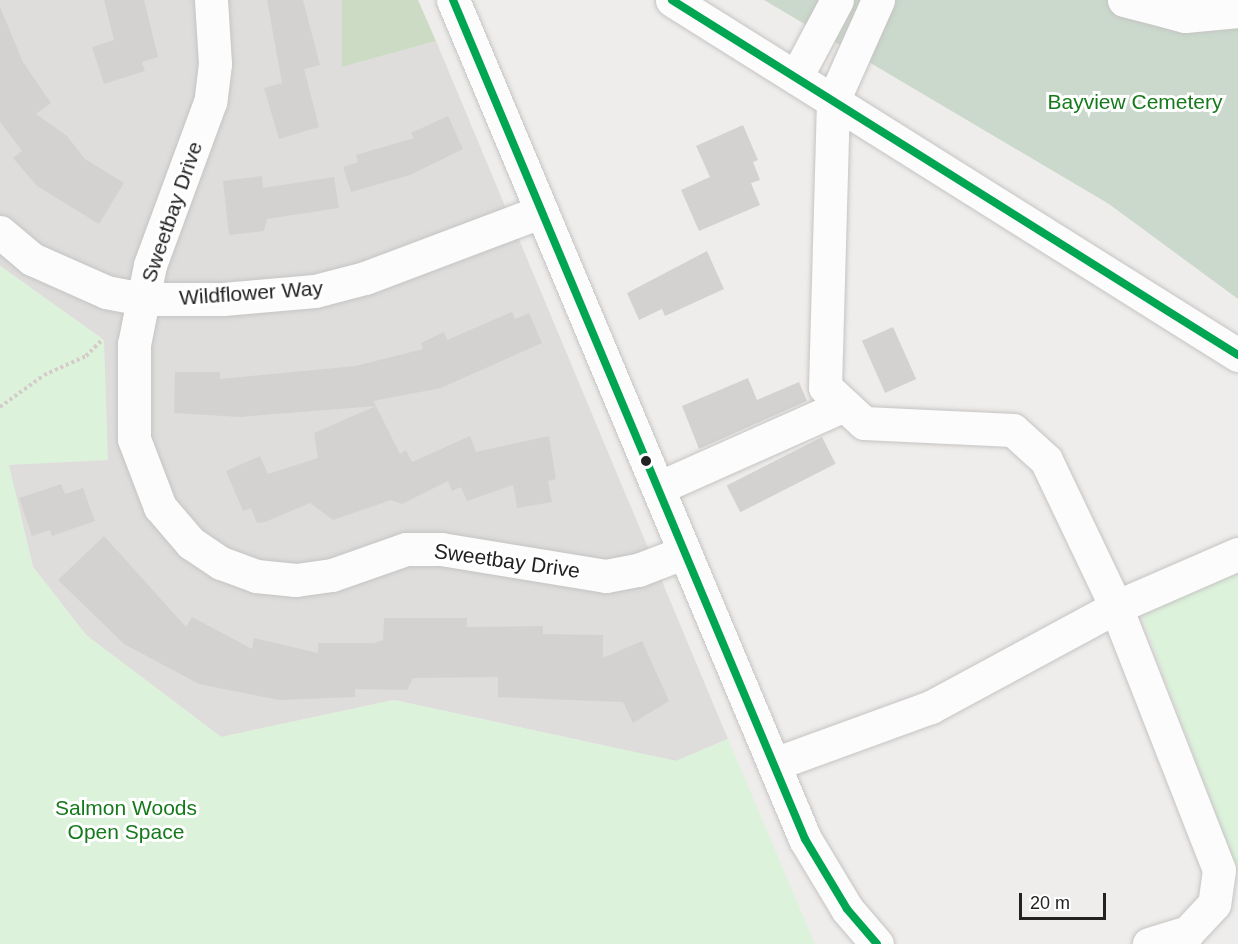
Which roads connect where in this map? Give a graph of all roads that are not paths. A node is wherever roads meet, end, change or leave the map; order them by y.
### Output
1 (211, 0) edge
2 (453, 0) edge
3 (672, 0) edge
4 (837, 0) edge
5 (878, 0) edge
6 (1124, 0) edge
7 (1238, 11) edge
8 (796, 77) junction
9 (833, 101) junction
10 (542, 211) junction
11 (0, 232) edge
12 (142, 299) junction
13 (1238, 355) edge
14 (844, 405) junction
15 (658, 488) junction
16 (685, 552) junction
17 (1238, 554) edge
18 (1116, 607) junction
19 (774, 764) junction
20 (877, 944) edge
21 (1149, 944) edge

1 - 12 street, Sweetbay Drive
2 - 10 street
3 - 8 street
4 - 8 street
5 - 9 street
6 - 7 street
8 - 9 street
9 - 13 street
9 - 14 street
10 - 12 street, Wildflower Way
10 - 15 street
11 - 12 street, Wildflower Way
12 - 16 street, Sweetbay Drive
14 - 15 street
14 - 18 street
15 - 16 street
16 - 19 street
17 - 18 street
18 - 19 street
18 - 21 street
19 - 20 street

